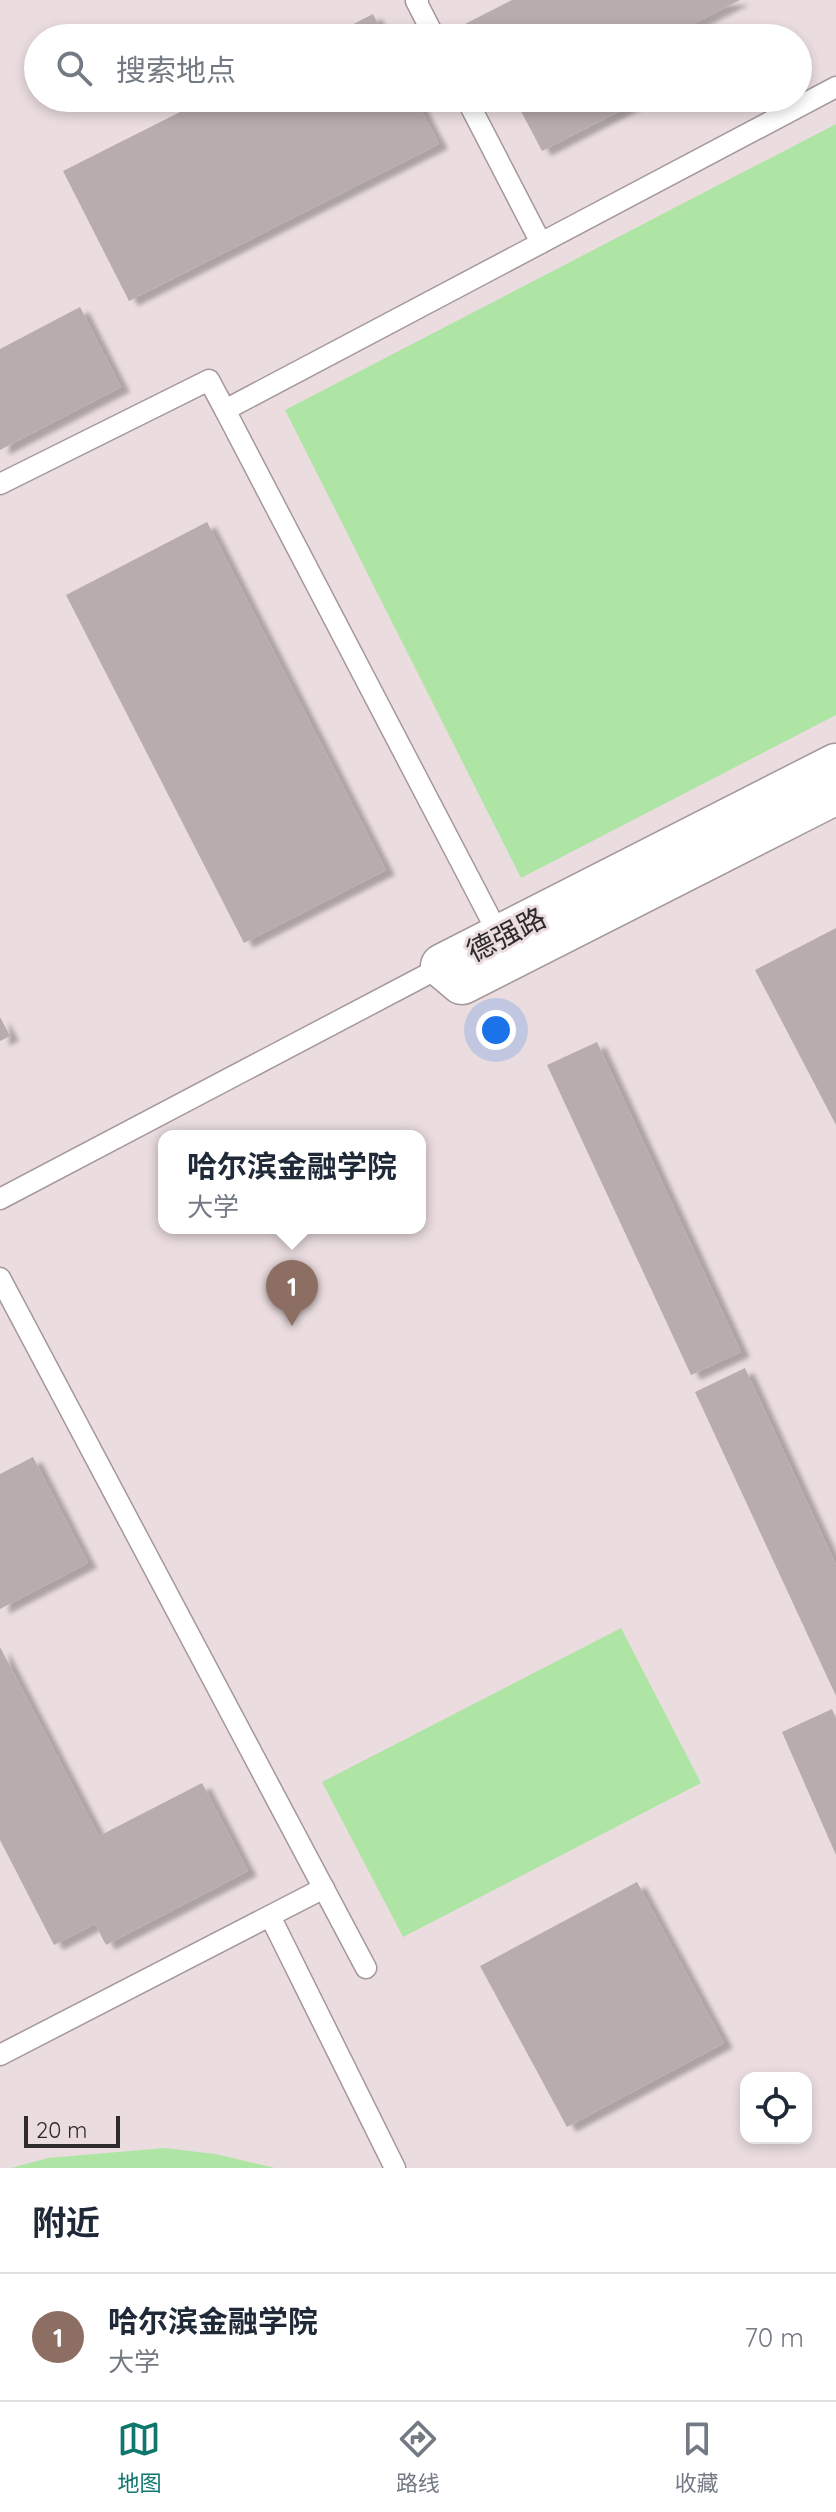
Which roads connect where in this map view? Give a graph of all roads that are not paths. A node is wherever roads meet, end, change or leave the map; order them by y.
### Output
1 (418, 0) edge
2 (428, 24) edge
3 (836, 87) edge
4 (812, 100) edge
5 (473, 112) edge
6 (789, 112) edge
7 (541, 243) junction
8 (225, 410) junction
9 (0, 484) edge
10 (836, 766) edge
11 (836, 792) edge
12 (500, 937) junction
13 (443, 966) junction
14 (0, 1199) edge
15 (0, 1278) edge
16 (324, 1888) junction
17 (270, 1916) junction
18 (366, 1968) dead end
19 (0, 2055) edge
20 (395, 2168) edge

1 - 2 lane
3 - 4 lane
5 - 7 lane
6 - 7 lane
7 - 8 lane
8 - 9 lane
8 - 12 lane
10 - 12 street, 德强路
11 - 13 street, 德强路
12 - 13 street, 德强路
13 - 14 lane
15 - 16 lane
16 - 17 lane
16 - 18 lane
17 - 19 lane
17 - 20 lane

